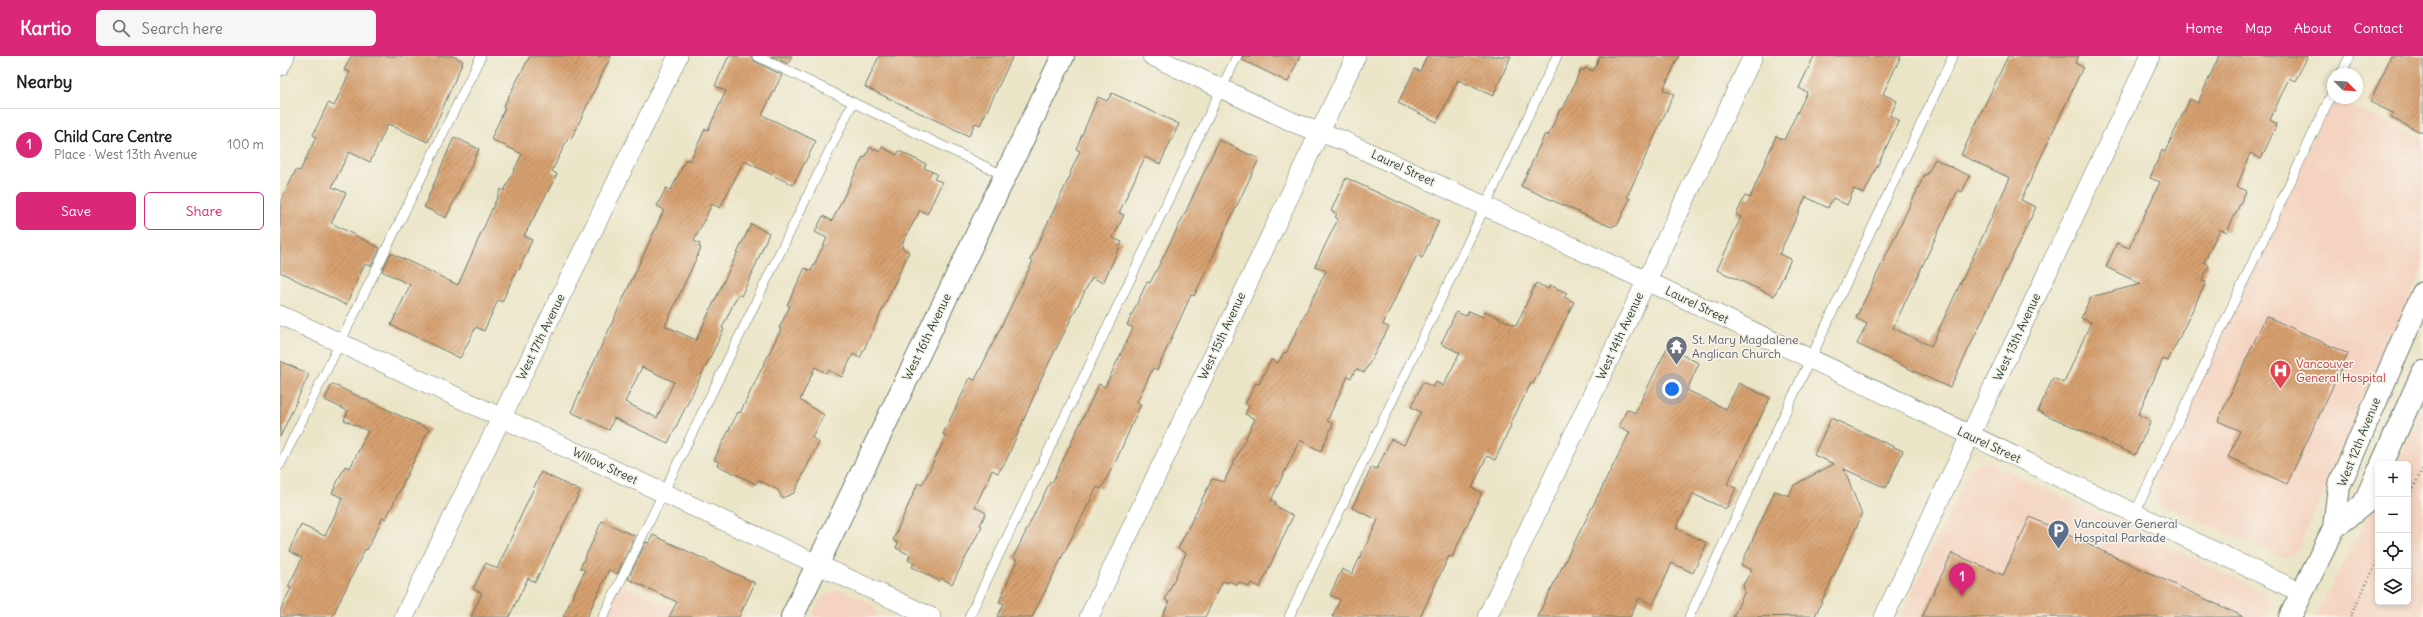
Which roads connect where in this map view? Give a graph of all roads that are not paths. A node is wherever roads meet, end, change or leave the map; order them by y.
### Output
1 (285, 56) edge
2 (481, 56) edge
3 (678, 56) edge
4 (757, 56) edge
5 (1062, 56) edge
6 (1152, 56) edge
7 (1237, 56) edge
8 (1356, 56) edge
9 (1557, 56) edge
10 (1754, 56) edge
11 (1953, 56) edge
12 (2150, 56) edge
13 (2350, 56) edge
14 (280, 66) edge
15 (2344, 68) edge
16 (1221, 89) junction
17 (853, 102) junction
18 (2327, 104) edge
19 (1319, 132) junction
20 (1005, 176) junction
21 (1486, 207) junction
22 (1647, 280) junction
23 (2423, 293) edge
24 (280, 315) edge
25 (340, 343) junction
26 (1811, 360) junction
27 (2423, 372) edge
28 (502, 418) junction
29 (1971, 436) junction
30 (2383, 461) edge
31 (280, 465) edge
32 (2375, 479) edge
33 (663, 492) junction
34 (2135, 513) junction
35 (2334, 528) junction
36 (817, 565) junction
37 (2302, 593) junction
38 (404, 617) edge
39 (603, 617) edge
40 (792, 617) edge
41 (931, 617) edge
42 (969, 617) edge
43 (1089, 617) edge
44 (1289, 617) edge
45 (1487, 617) edge
46 (1689, 617) edge
47 (1884, 617) edge
48 (2290, 617) edge

1 - 14 street
2 - 25 lane
3 - 28 street, West 17th Avenue
4 - 17 lane
5 - 20 street, West 16th Avenue
6 - 16 street, Laurel Street
7 - 16 lane
8 - 19 street, West 15th Avenue
9 - 21 lane
10 - 22 street, West 14th Avenue
11 - 26 lane
12 - 29 street, West 13th Avenue
13 - 15 lane
16 - 19 street, Laurel Street
16 - 42 lane
17 - 20 lane
17 - 33 lane
18 - 34 lane
19 - 21 street, Laurel Street
19 - 43 street, West 15th Avenue
20 - 36 street, West 16th Avenue
21 - 22 street, Laurel Street
21 - 44 lane
22 - 26 street, Laurel Street
22 - 45 street, West 14th Avenue
23 - 35 street, West 12th Avenue
24 - 25 street, Willow Street
25 - 28 street, Willow Street
25 - 31 lane
26 - 29 street, Laurel Street
26 - 46 lane
27 - 30 street
28 - 33 street, Willow Street
28 - 38 street, West 17th Avenue
29 - 34 street, Laurel Street
29 - 47 street, West 13th Avenue
32 - 35 street, West 12th Avenue
33 - 36 street, Willow Street
33 - 39 lane
34 - 37 street, Laurel Street
35 - 37 street, West 12th Avenue
36 - 40 street, West 16th Avenue
36 - 41 street, Willow Street
37 - 48 street, West 12th Avenue

